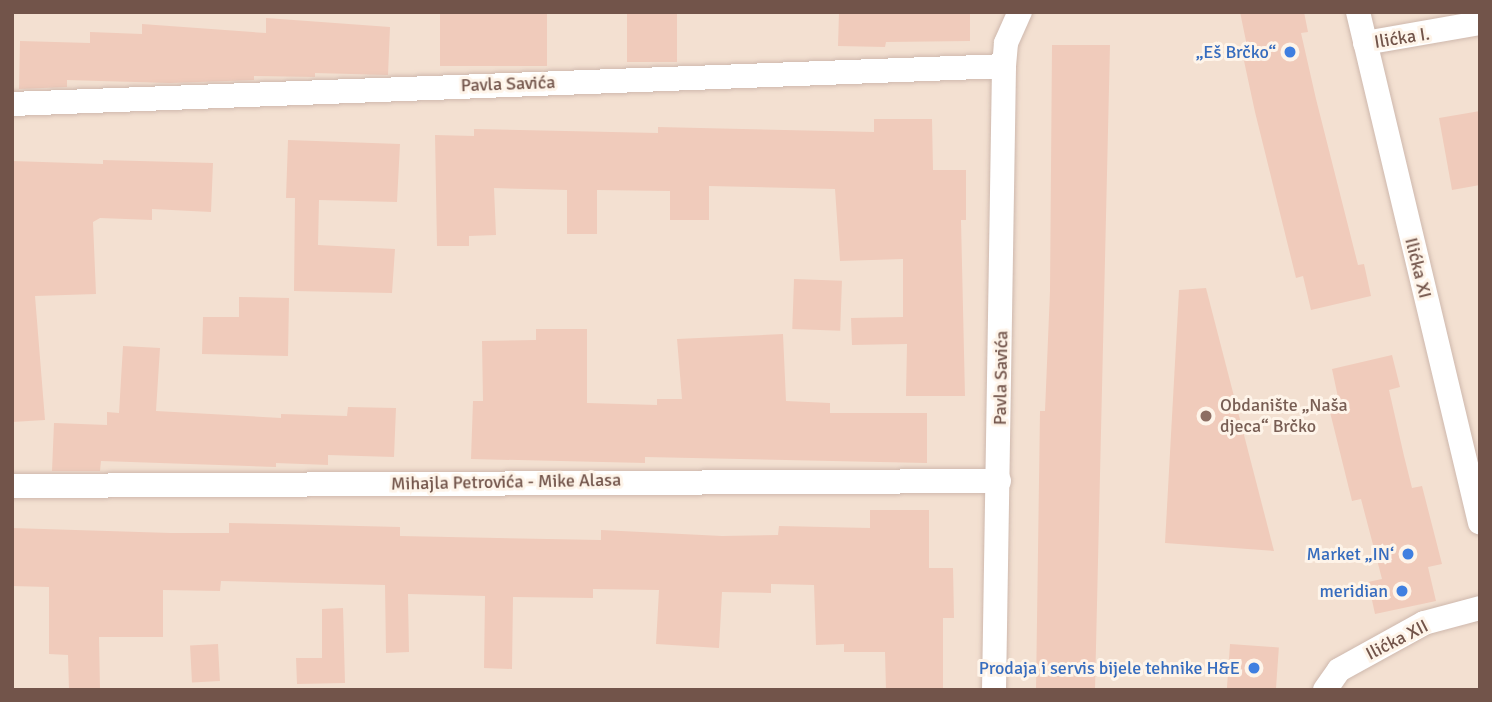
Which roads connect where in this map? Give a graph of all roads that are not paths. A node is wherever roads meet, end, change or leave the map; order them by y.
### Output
1 (1020, 12) edge
2 (1358, 12) edge
3 (1480, 23) edge
4 (1365, 43) junction
5 (1004, 66) junction
6 (12, 104) edge
7 (999, 481) junction
8 (12, 486) edge
9 (1480, 523) edge
10 (1480, 608) edge
11 (994, 690) edge
12 (1325, 690) edge

1 - 5 street, Pavla Savića
2 - 4 street, Ilićka XI
3 - 4 street, Ilićka I.
4 - 9 street, Ilićka XI
5 - 6 street, Pavla Savića
5 - 7 street, Pavla Savića
7 - 8 street, Mihajla Petrovića - Mike Alasa
7 - 11 street, Pavla Savića
10 - 12 street, Ilićka XII

